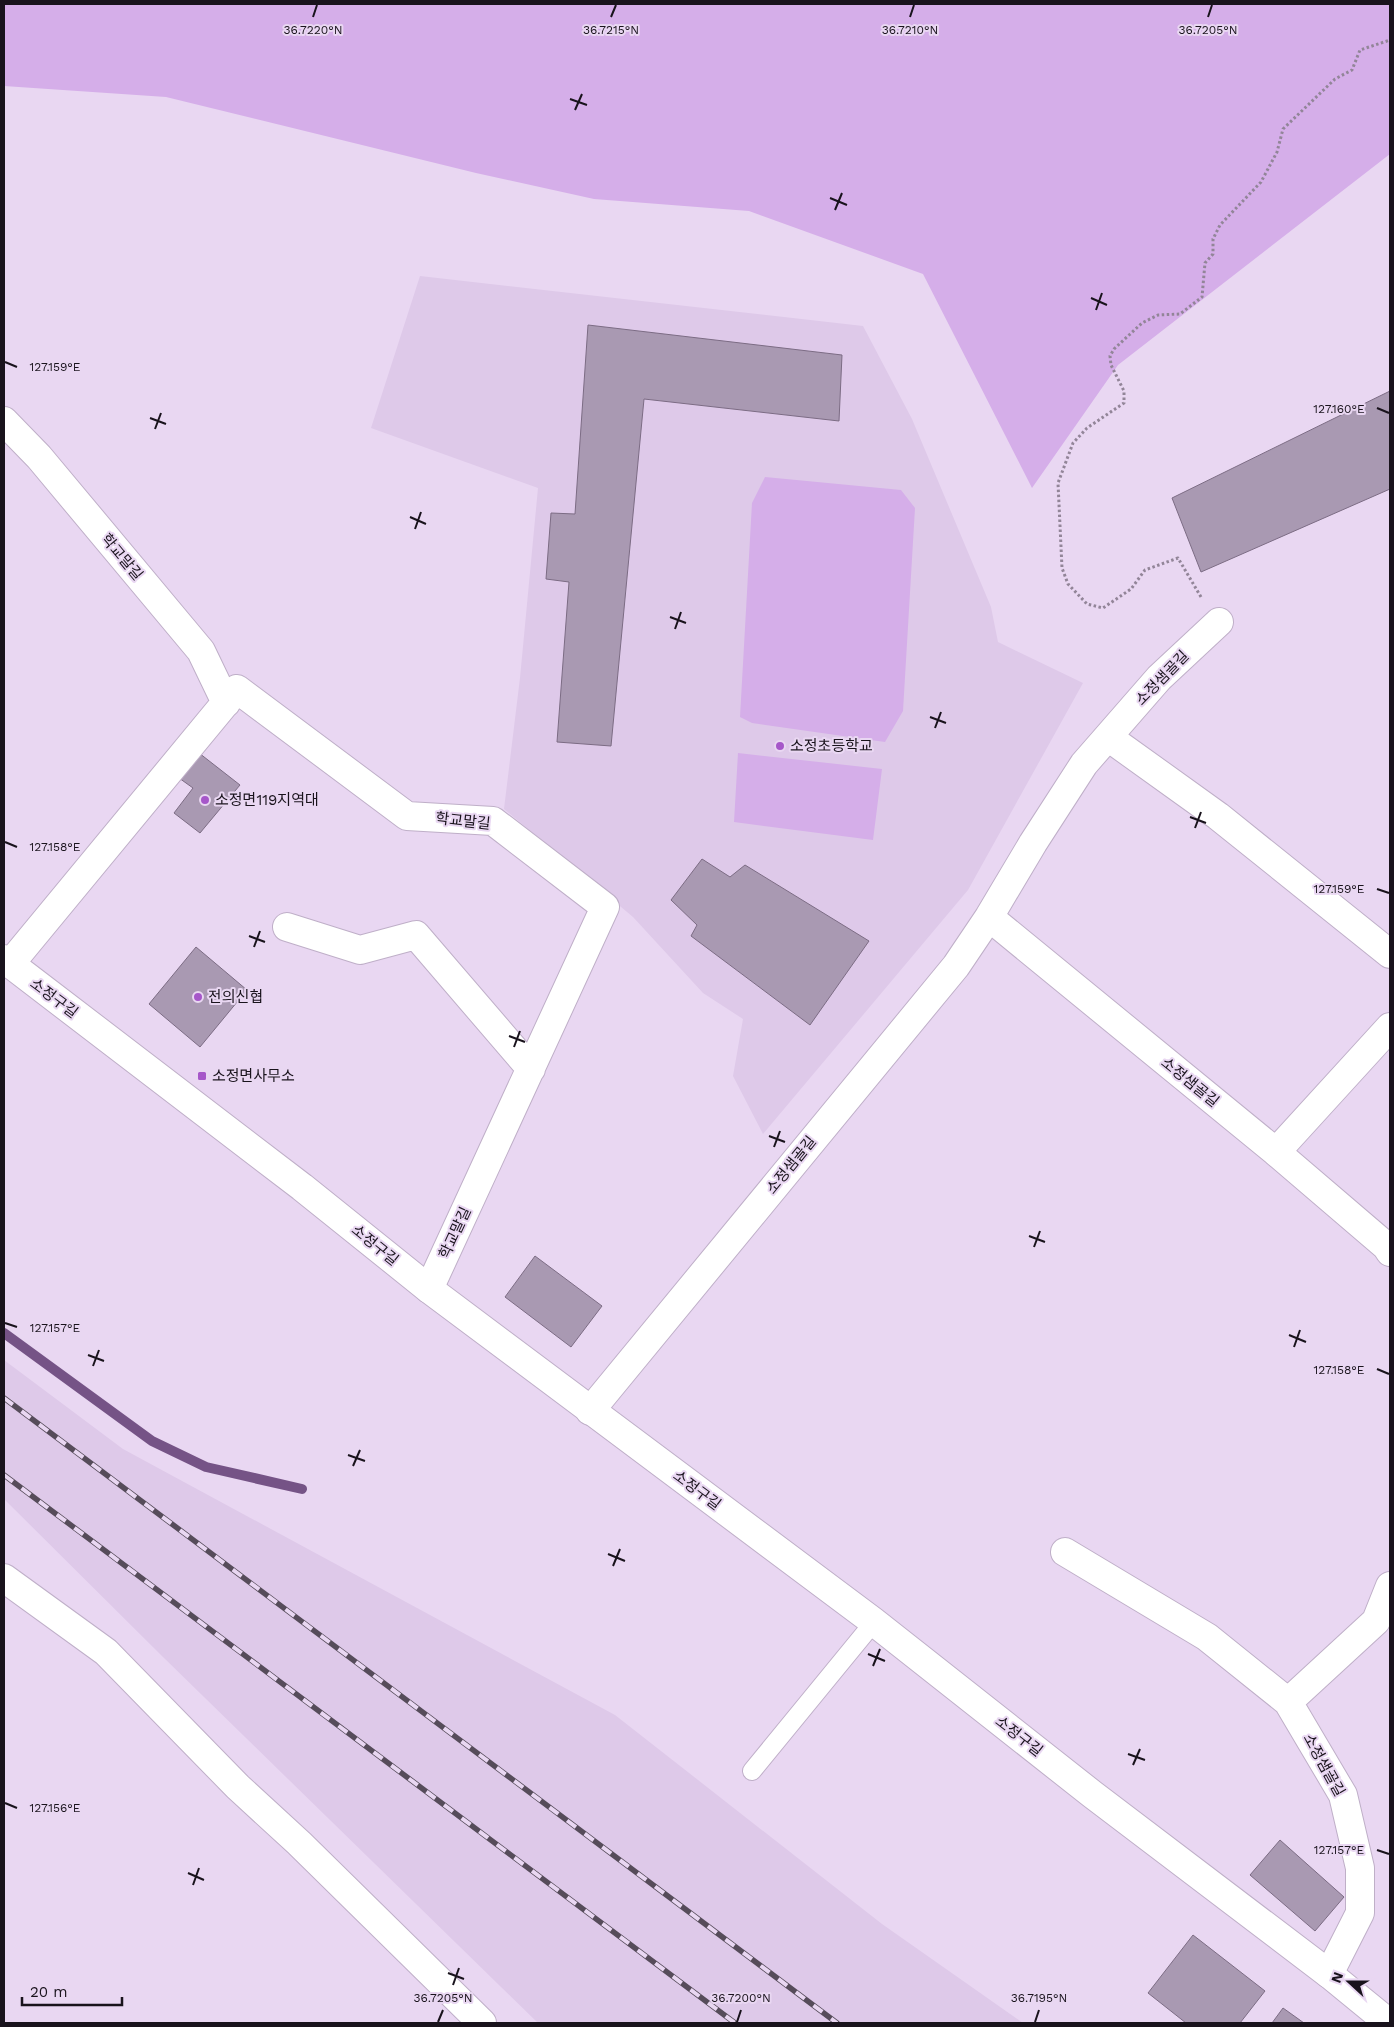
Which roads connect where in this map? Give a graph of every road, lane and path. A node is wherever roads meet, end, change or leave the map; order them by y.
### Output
1 (1390, 40) edge
2 (4, 421) edge
3 (1215, 626) joint
4 (226, 702) junction
5 (1108, 737) junction
6 (989, 917) junction
7 (287, 927) dead end
8 (1390, 954) edge
9 (7, 962) edge
10 (1390, 1027) edge
11 (532, 1069) junction
12 (1276, 1152) junction
13 (1389, 1245) edge
14 (428, 1288) junction
15 (590, 1411) junction
16 (1065, 1552) dead end
17 (4, 1578) edge
18 (1390, 1586) edge
19 (874, 1622) junction
20 (1383, 1626) edge
21 (1288, 1702) junction
22 (752, 1771) dead end
23 (1329, 1974) junction
24 (482, 2023) edge
25 (1389, 2023) edge

1 - 3 path
2 - 4 street, 학교말길
3 - 5 street, 소정샘골길
4 - 9 street, 학교말길
4 - 11 street, 학교말길
5 - 6 street, 소정샘골길
5 - 8 street
6 - 12 street, 소정샘골길
6 - 15 street, 소정샘골길
7 - 11 street
9 - 14 street, 소정구길
10 - 12 street
11 - 14 street, 학교말길
12 - 13 street, 소정샘골길
14 - 15 street, 소정구길
15 - 19 street, 소정구길
16 - 21 street, 소정샘골길
17 - 24 street
18 - 20 street
19 - 22 lane
19 - 23 street, 소정구길
20 - 21 street
21 - 23 street, 소정샘골길
23 - 25 street, 소정구길

